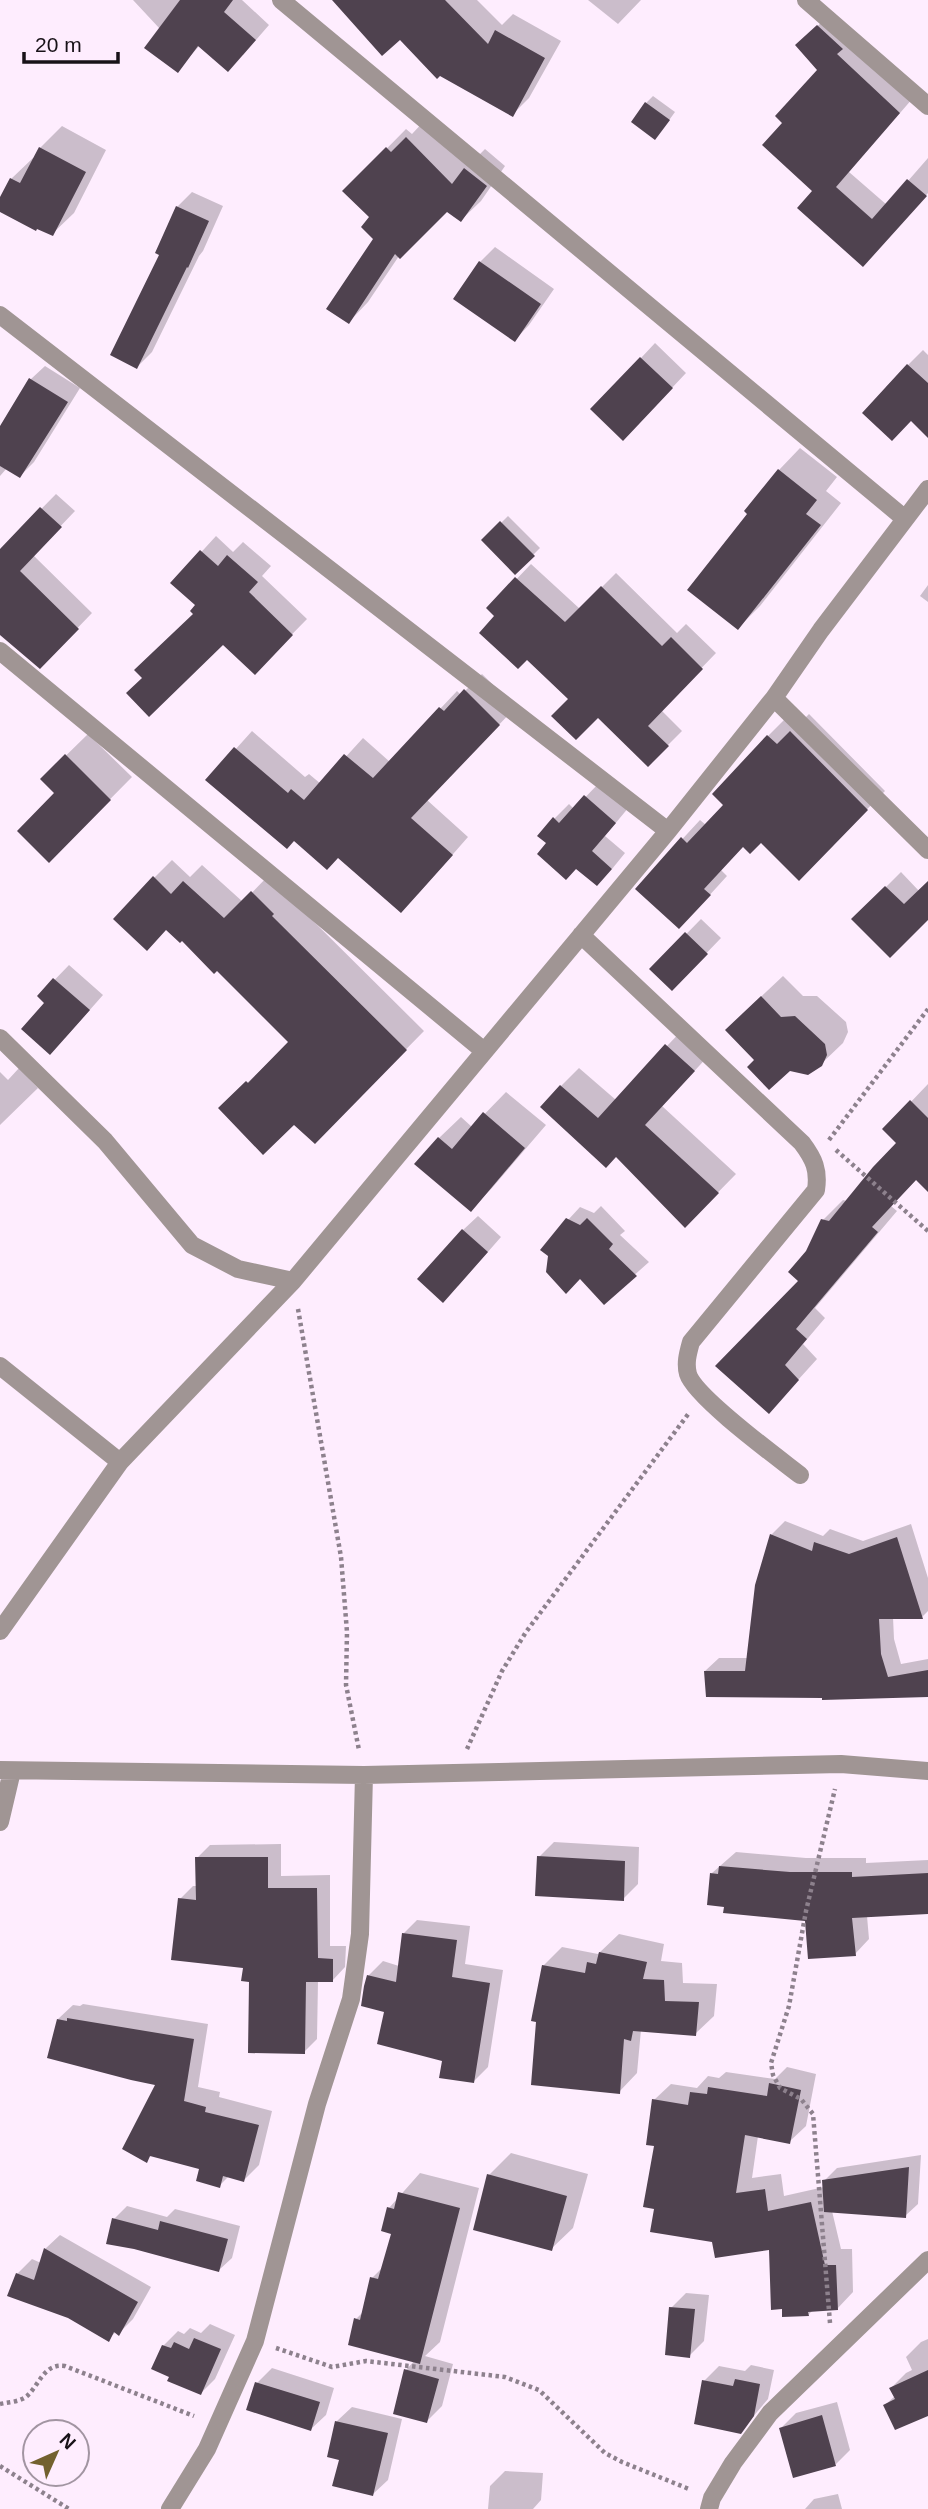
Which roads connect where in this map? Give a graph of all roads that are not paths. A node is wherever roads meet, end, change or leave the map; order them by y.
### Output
1 (281, 0) edge
2 (806, 0) edge
3 (928, 106) edge
4 (0, 314) edge
5 (928, 489) edge
6 (904, 518) junction
7 (0, 651) edge
8 (774, 698) junction
9 (668, 831) junction
10 (928, 850) edge
11 (581, 935) junction
12 (0, 1038) edge
13 (484, 1051) junction
14 (293, 1281) junction
15 (0, 1366) edge
16 (120, 1462) junction
17 (800, 1475) dead end
18 (0, 1632) edge
19 (6, 1771) edge
20 (928, 1771) edge
21 (364, 1775) junction
22 (0, 1822) edge
23 (928, 2260) edge
24 (710, 2504) edge
25 (170, 2509) edge

1 - 6 street
2 - 3 street
4 - 9 street
5 - 6 street
6 - 8 street
7 - 13 street
8 - 9 street
8 - 10 street
9 - 11 street
11 - 13 street
11 - 17 street
12 - 14 street
13 - 14 street
14 - 16 street
15 - 16 street
16 - 18 street
19 - 21 street
19 - 22 street
20 - 21 street
21 - 25 street
23 - 24 street

